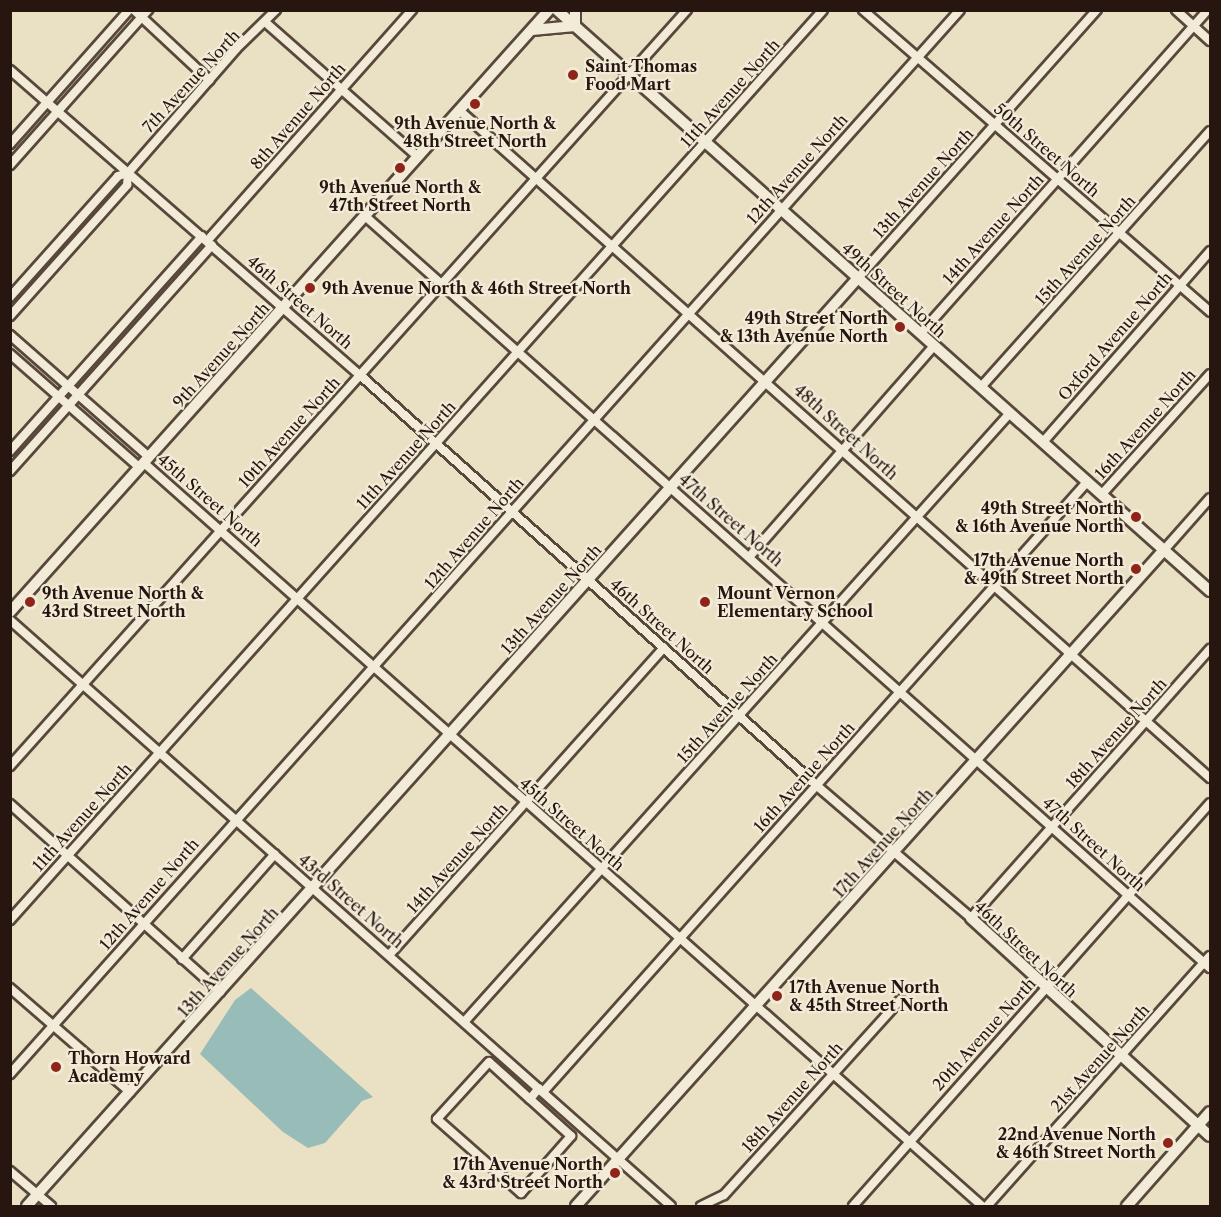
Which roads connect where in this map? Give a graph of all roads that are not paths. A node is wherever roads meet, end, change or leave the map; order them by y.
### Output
1 (132, 10) edge
2 (276, 10) edge
3 (412, 10) edge
4 (549, 10) edge
5 (557, 10) edge
6 (575, 10) edge
7 (687, 10) edge
8 (823, 10) edge
9 (863, 10) edge
10 (960, 10) edge
11 (1097, 10) edge
12 (1176, 10) edge
13 (1208, 10) edge
14 (145, 14) edge
15 (265, 22) junction
16 (575, 26) junction
17 (1194, 26) junction
18 (532, 30) junction
19 (1210, 41) edge
20 (918, 58) junction
21 (10, 70) edge
22 (630, 75) junction
23 (209, 80) junction
24 (341, 89) junction
25 (47, 103) junction
26 (459, 110) junction
27 (58, 113) junction
28 (995, 125) junction
29 (1210, 131) edge
30 (706, 143) junction
31 (10, 144) edge
32 (418, 157) junction
33 (10, 165) edge
34 (128, 173) junction
35 (536, 179) junction
36 (1058, 179) junction
37 (781, 210) junction
38 (365, 216) junction
39 (1120, 234) junction
40 (207, 241) junction
41 (613, 246) junction
42 (1210, 251) edge
43 (858, 278) junction
44 (442, 284) junction
45 (1180, 285) junction
46 (10, 297) edge
47 (283, 308) junction
48 (1210, 312) edge
49 (688, 314) junction
50 (10, 316) edge
51 (921, 333) junction
52 (10, 335) edge
53 (934, 346) junction
54 (519, 351) junction
55 (10, 354) edge
56 (1210, 374) edge
57 (360, 375) junction
58 (766, 380) junction
59 (68, 386) junction
60 (981, 387) junction
61 (79, 395) junction
62 (59, 397) junction
63 (69, 406) junction
64 (1010, 413) junction
65 (594, 418) junction
66 (1043, 442) junction
67 (436, 444) junction
68 (842, 449) junction
69 (10, 451) edge
70 (144, 462) junction
71 (10, 471) edge
72 (1087, 482) junction
73 (671, 487) junction
74 (1101, 494) junction
75 (1210, 498) edge
76 (513, 512) junction
77 (919, 518) junction
78 (221, 531) junction
79 (1164, 550) junction
80 (750, 556) junction
81 (588, 579) junction
82 (995, 585) junction
83 (1210, 591) edge
84 (298, 599) junction
85 (10, 612) edge
86 (10, 620) edge
87 (824, 623) junction
88 (664, 648) junction
89 (1210, 649) edge
90 (1072, 654) junction
91 (375, 667) junction
92 (82, 686) junction
93 (902, 693) junction
94 (740, 716) junction
95 (1146, 721) junction
96 (449, 736) junction
97 (159, 753) junction
98 (977, 759) junction
99 (10, 766) edge
100 (1210, 778) edge
101 (816, 785) junction
102 (1210, 803) edge
103 (10, 804) edge
104 (527, 804) junction
105 (235, 819) junction
106 (1052, 826) junction
107 (895, 852) junction
108 (275, 854) junction
109 (68, 856) junction
110 (602, 871) junction
111 (313, 889) junction
112 (1129, 895) junction
113 (971, 918) junction
114 (10, 920) edge
115 (143, 923) junction
116 (679, 937) junction
117 (390, 954) junction
118 (182, 958) junction
119 (1209, 962) edge
120 (10, 988) edge
121 (1046, 988) junction
122 (220, 992) junction
123 (900, 1000) dead end
124 (756, 1004) junction
125 (465, 1021) junction
126 (53, 1026) junction
127 (1121, 1056) junction
128 (833, 1073) junction
129 (10, 1074) edge
130 (541, 1090) junction
131 (130, 1092) junction
132 (530, 1099) junction
133 (1210, 1112) edge
134 (1199, 1126) junction
135 (1210, 1136) edge
136 (908, 1141) junction
137 (618, 1160) junction
138 (10, 1171) edge
139 (37, 1195) junction
140 (27, 1206) edge
141 (51, 1206) edge
142 (576, 1206) edge
143 (670, 1206) edge
144 (701, 1206) edge
145 (853, 1206) edge
146 (982, 1206) edge
147 (987, 1206) edge
148 (1127, 1206) edge

1 - 14 street
1 - 25 street
2 - 15 street, 7th Avenue North
3 - 24 street, 8th Avenue North
4 - 18 street, 9th Avenue North
5 - 16 street, 49th Street North
6 - 16 street
7 - 22 street, 10th Avenue North
8 - 30 street, 11th Avenue North
9 - 20 street, 50th Street North
10 - 20 street, 12th Avenue North
11 - 28 street, 13th Avenue North
12 - 17 street
13 - 17 street, 14th Avenue North
14 - 23 street
14 - 27 street
15 - 23 street, 7th Avenue North
15 - 24 street
16 - 18 street
16 - 22 street, 49th Street North
17 - 19 street
17 - 36 street, 14th Avenue North
18 - 26 street, 9th Avenue North
20 - 28 street, 50th Street North
20 - 37 street, 12th Avenue North
21 - 25 street, 46th Street North
22 - 30 street, 49th Street North
22 - 35 street, 10th Avenue North
23 - 34 street, 7th Avenue North
24 - 32 street
24 - 40 street, 8th Avenue North
25 - 27 street, 46th Street North
25 - 31 street
26 - 32 street, 9th Avenue North
26 - 35 street, 48th Street North
27 - 33 street
27 - 34 street, 46th Street North
28 - 36 street, 50th Street North
28 - 43 street, 13th Avenue North
29 - 39 street, 15th Avenue North
30 - 37 street, 49th Street North
30 - 41 street, 11th Avenue North
32 - 38 street, 9th Avenue North
34 - 40 street, 46th Street North
34 - 46 street, 7th Avenue North
34 - 50 street, 7th Avenue North
35 - 41 street, 48th Street North
35 - 44 street, 10th Avenue North
36 - 39 street, 50th Street North
36 - 51 street, 14th Avenue North
37 - 43 street, 49th Street North
37 - 49 street, 12th Avenue North
38 - 44 street, 47th Street North
38 - 47 street, 9th Avenue North
39 - 45 street, 50th Street North
39 - 60 street, 15th Avenue North
40 - 47 street, 46th Street North
40 - 59 street, 8th Avenue North
40 - 61 street, 8th Avenue North
41 - 49 street, 48th Street North
41 - 54 street, 11th Avenue North
42 - 45 street, Oxford Avenue North
43 - 51 street, 49th Street North
43 - 58 street, 13th Avenue North
44 - 54 street, 47th Street North
44 - 57 street, 10th Avenue North
45 - 48 street, 50th Street North
45 - 66 street, Oxford Avenue North
47 - 57 street, 46th Street North
47 - 70 street, 9th Avenue North
49 - 58 street, 48th Street North
49 - 65 street, 12th Avenue North
51 - 53 street, 49th Street North
52 - 59 street, 45th Street North
53 - 60 street, 49th Street North
53 - 68 street
54 - 65 street, 47th Street North
54 - 67 street, 11th Avenue North
55 - 62 street, 45th Street North
56 - 74 street, 16th Avenue North
57 - 67 street, 46th Street North
57 - 78 street, 10th Avenue North
58 - 68 street, 48th Street North
58 - 73 street, 13th Avenue North
59 - 61 street, 45th Street North
59 - 62 street, 8th Avenue North
60 - 64 street, 49th Street North
61 - 63 street, 8th Avenue North
61 - 70 street, 45th Street North
62 - 63 street, 45th Street North
62 - 69 street, 8th Avenue North
63 - 70 street, 45th Street North
63 - 71 street, 8th Avenue North
64 - 66 street, 49th Street North
64 - 77 street, 15th Avenue North
65 - 73 street, 47th Street North
65 - 76 street, 12th Avenue North
66 - 72 street, 49th Street North
67 - 76 street, 46th Street North
67 - 84 street, 11th Avenue North
68 - 77 street, 48th Street North
68 - 80 street
70 - 78 street, 45th Street North
70 - 85 street, 9th Avenue North
72 - 74 street, 49th Street North
72 - 82 street, 16th Avenue North
73 - 80 street, 47th Street North
73 - 81 street, 13th Avenue North
74 - 79 street, 49th Street North
75 - 79 street, 17th Avenue North
76 - 81 street, 46th Street North
76 - 91 street, 12th Avenue North
77 - 82 street, 48th Street North
77 - 87 street, 15th Avenue North
78 - 84 street, 45th Street North
78 - 92 street, 10th Avenue North
79 - 83 street, 49th Street North
79 - 90 street, 17th Avenue North
80 - 87 street, 47th Street North
81 - 88 street, 46th Street North
81 - 96 street, 13th Avenue North
82 - 90 street, 48th Street North
82 - 93 street, 16th Avenue North
84 - 91 street, 45th Street North
84 - 97 street, 11th Avenue North
86 - 92 street, 43rd Street North
87 - 93 street, 47th Street North
87 - 94 street, 15th Avenue North
88 - 94 street, 46th Street North
88 - 104 street, 14th Avenue North
89 - 95 street, 18th Avenue North
90 - 95 street, 48th Street North
90 - 98 street, 17th Avenue North
91 - 96 street, 45th Street North
91 - 105 street, 12th Avenue North
92 - 97 street, 43rd Street North
92 - 99 street, 10th Avenue North
93 - 98 street, 47th Street North
93 - 101 street, 16th Avenue North
94 - 101 street, 46th Street North
94 - 110 street, 15th Avenue North
95 - 100 street, 48th Street North
95 - 106 street, 18th Avenue North
96 - 104 street, 45th Street North
96 - 111 street, 13th Avenue North
97 - 105 street, 43rd Street North
97 - 109 street, 11th Avenue North
98 - 106 street, 47th Street North
98 - 107 street, 17th Avenue North
101 - 107 street, 46th Street North
101 - 116 street, 16th Avenue North
102 - 112 street, 20th Avenue North
103 - 109 street
104 - 110 street, 45th Street North
104 - 117 street, 14th Avenue North
105 - 108 street, 43rd Street North
105 - 115 street, 12th Avenue North
106 - 112 street, 47th Street North
106 - 113 street, 18th Avenue North
107 - 113 street, 46th Street North
107 - 124 street, 17th Avenue North
108 - 111 street, 43rd Street North
108 - 118 street
109 - 114 street, 11th Avenue North
109 - 115 street
110 - 116 street, 45th Street North
110 - 125 street, 15th Avenue North
111 - 117 street, 43rd Street North
111 - 122 street, 13th Avenue North
112 - 119 street, 47th Street North
112 - 121 street, 20th Avenue North
113 - 121 street, 46th Street North
115 - 118 street
115 - 126 street, 12th Avenue North
116 - 124 street, 45th Street North
116 - 130 street, 16th Avenue North
117 - 125 street, 43rd Street North
118 - 122 street
119 - 127 street, 21st Avenue North
120 - 126 street
121 - 127 street, 46th Street North
121 - 136 street, 20th Avenue North
122 - 131 street, 13th Avenue North
123 - 128 street, 18th Avenue North
124 - 128 street, 45th Street North
124 - 137 street, 17th Avenue North
125 - 130 street, 43rd Street North
126 - 129 street, 12th Avenue North
126 - 131 street
127 - 134 street, 46th Street North
127 - 147 street, 21st Avenue North
128 - 136 street, 45th Street North
128 - 144 street, 18th Avenue North
130 - 132 street, 16th Avenue North
130 - 137 street, 43rd Street North
131 - 139 street, 13th Avenue North
132 - 132 street
133 - 134 street
134 - 135 street, 46th Street North
134 - 148 street
136 - 145 street, 20th Avenue North
136 - 146 street, 45th Street North
137 - 142 street, 17th Avenue North
137 - 143 street, 43rd Street North
138 - 139 street
139 - 140 street, 13th Avenue North
139 - 141 street

